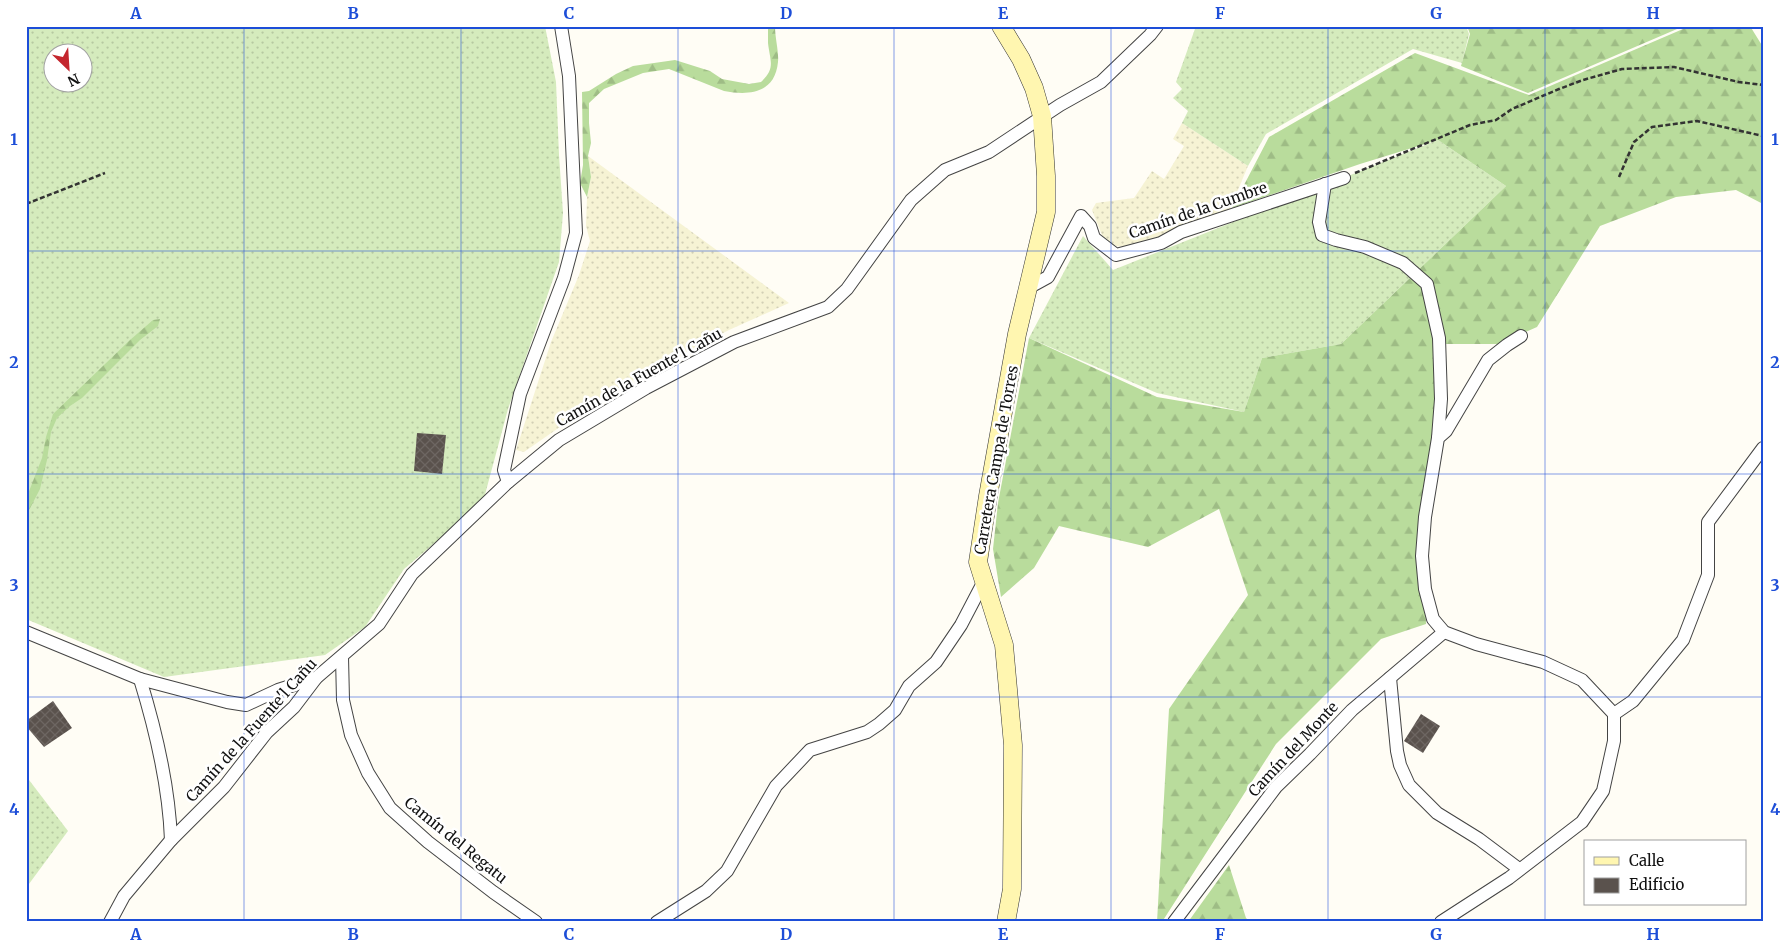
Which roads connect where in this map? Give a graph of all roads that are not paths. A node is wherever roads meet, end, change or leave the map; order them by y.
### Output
1 (561, 26) edge
2 (1001, 26) edge
3 (1157, 26) edge
4 (1042, 116) junction
5 (1344, 178) road end
6 (1325, 184) junction
7 (1028, 288) junction
8 (1521, 336) dead end
9 (1438, 438) junction
10 (1763, 448) edge
11 (508, 482) junction
12 (984, 581) junction
13 (26, 632) edge
14 (1444, 632) junction
15 (342, 657) junction
16 (316, 678) junction
17 (1390, 678) junction
18 (140, 679) junction
19 (1614, 714) junction
20 (171, 840) junction
21 (1519, 870) junction
22 (110, 922) edge
23 (536, 922) edge
24 (657, 922) edge
25 (1006, 922) edge
26 (1174, 922) edge
27 (1441, 922) edge

1 - 11 street
2 - 4 street, Carretera Campa de Torres
3 - 4 street, Camín de la Fuente'l Cañu
4 - 7 street, Carretera Campa de Torres
4 - 11 street, Camín de la Fuente'l Cañu
5 - 6 street, Camín de la Cumbre
6 - 7 street, Camín de la Cumbre
6 - 9 street
7 - 12 street, Carretera Campa de Torres
8 - 9 street
9 - 14 street
10 - 19 street
11 - 15 street, Camín de la Fuente'l Cañu
12 - 24 street
12 - 25 street, Carretera Campa de Torres
13 - 18 street
14 - 17 street, Camín del Monte
14 - 19 street
15 - 16 street, Camín de la Fuente'l Cañu
15 - 23 street, Camín del Regatu
16 - 18 street
16 - 20 street, Camín de la Fuente'l Cañu
17 - 21 street
17 - 26 street, Camín del Monte
18 - 20 street
19 - 21 street
20 - 22 street, Camín de la Fuente'l Cañu
21 - 27 street

